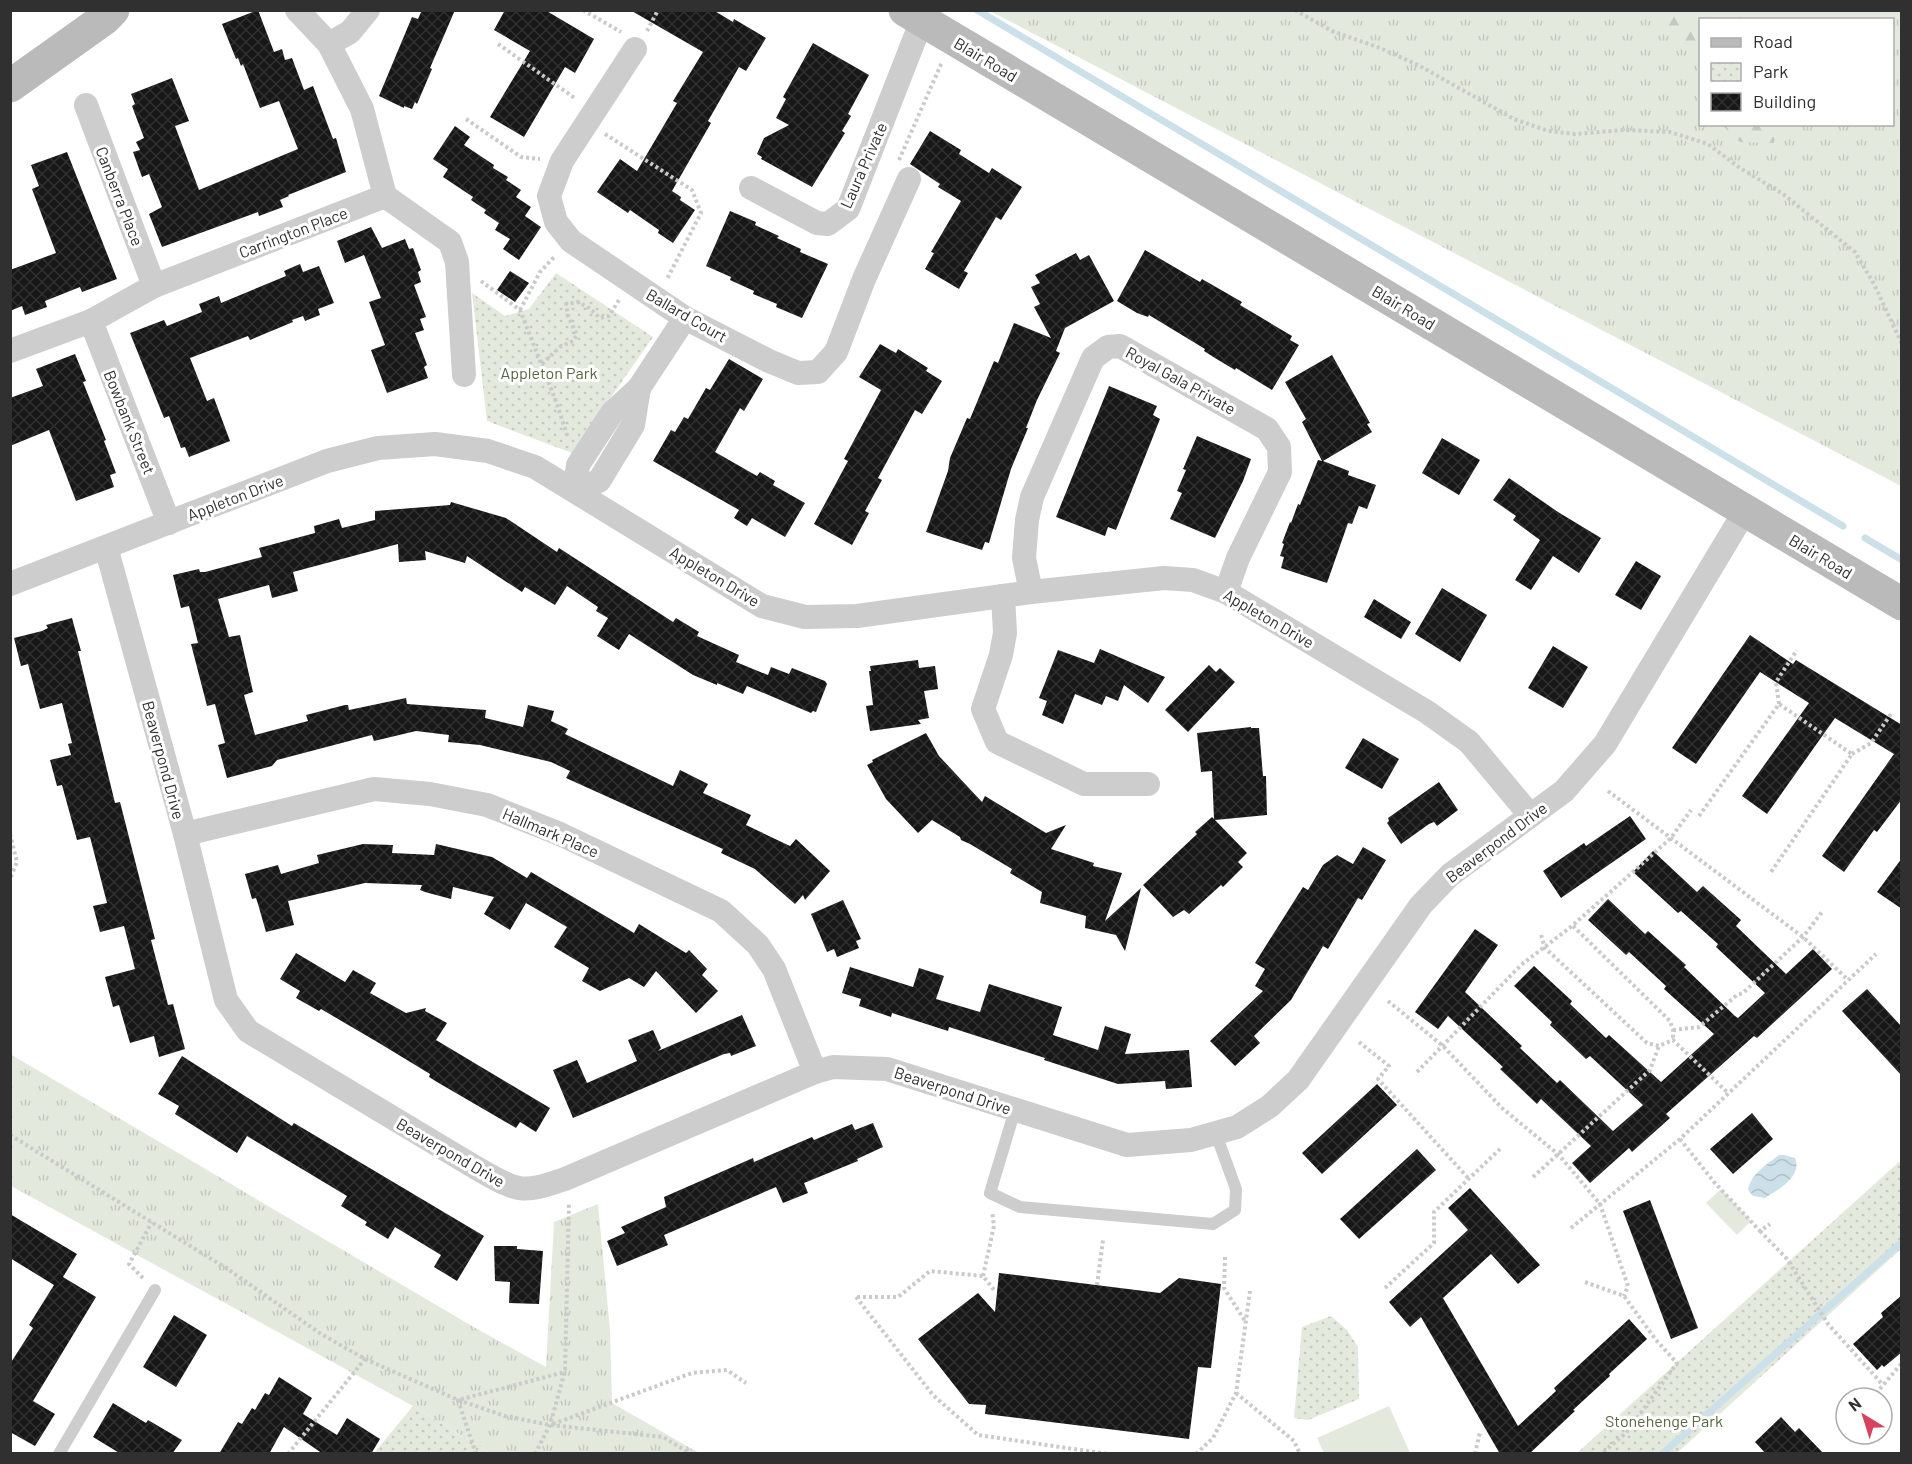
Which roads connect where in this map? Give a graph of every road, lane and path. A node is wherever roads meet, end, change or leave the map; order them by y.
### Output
1 (297, 10) edge
2 (368, 10) edge
3 (583, 10) edge
4 (1295, 10) edge
5 (117, 13) edge
6 (914, 15) edge
7 (952, 39) junction
8 (629, 41) joint
9 (329, 44) junction
10 (498, 44) dead end
11 (10, 86) edge
12 (86, 105) dead end
13 (590, 117) junction
14 (466, 119) dead end
15 (562, 161) junction
16 (909, 179) joint
17 (751, 188) dead end
18 (385, 196) junction
19 (571, 241) junction
20 (457, 262) junction
21 (631, 281) junction
22 (154, 286) junction
23 (656, 298) junction
24 (520, 310) junction
25 (685, 318) junction
26 (91, 321) junction
27 (1902, 344) edge
28 (10, 351) edge
29 (542, 364) junction
30 (464, 375) dead end
31 (569, 441) dead end
32 (574, 490) junction
33 (1745, 512) junction
34 (169, 523) junction
35 (106, 547) junction
36 (10, 584) edge
37 (1031, 592) junction
38 (1226, 592) junction
39 (1003, 596) junction
40 (1902, 604) edge
41 (1797, 650) dead end
42 (1779, 704) junction
43 (1891, 714) dead end
44 (1852, 754) junction
45 (1148, 784) dead end
46 (1608, 791) dead end
47 (1691, 810) dead end
48 (1530, 815) junction
49 (1699, 816) dead end
50 (10, 834) edge
51 (185, 834) junction
52 (1671, 838) junction
53 (1771, 872) dead end
54 (10, 879) edge
55 (1822, 912) dead end
56 (1572, 926) junction
57 (1541, 935) dead end
58 (1803, 937) junction
59 (1545, 948) junction
60 (1876, 954) dead end
61 (1848, 980) junction
62 (1388, 1001) dead end
63 (1673, 1030) junction
64 (1673, 1040) junction
65 (1359, 1042) dead end
66 (1443, 1046) junction
67 (1659, 1046) junction
68 (815, 1072) junction
69 (1417, 1072) dead end
70 (1728, 1093) junction
71 (1015, 1110) junction
72 (1216, 1134) junction
73 (10, 1135) edge
74 (1680, 1139) junction
75 (1500, 1149) dead end
76 (1559, 1155) junction
77 (1533, 1177) dead end
78 (565, 1179) junction
79 (1469, 1179) junction
80 (990, 1192) junction
81 (1600, 1204) junction
82 (152, 1222) junction
83 (1770, 1224) dead end
84 (1571, 1228) dead end
85 (1760, 1231) junction
86 (1103, 1240) dead end
87 (1225, 1257) dead end
88 (983, 1276) junction
89 (1585, 1282) dead end
90 (1097, 1285) dead end
91 (1385, 1288) dead end
92 (154, 1290) joint
93 (994, 1290) dead end
94 (1250, 1290) dead end
95 (1624, 1296) junction
96 (1245, 1321) junction
97 (365, 1359) junction
98 (1902, 1364) edge
99 (565, 1371) junction
100 (746, 1383) dead end
101 (1883, 1384) joint
102 (1236, 1393) junction
103 (458, 1400) junction
104 (550, 1425) junction
105 (1480, 1432) dead end
106 (59, 1454) edge
107 (288, 1454) edge
108 (476, 1454) edge
109 (535, 1454) edge
110 (691, 1454) edge
111 (1108, 1454) edge
112 (1196, 1454) edge
113 (1300, 1454) edge
114 (1475, 1454) edge
115 (1601, 1454) edge

1 - 9 street
2 - 9 street
3 - 8 path
4 - 27 path
5 - 11 main road
6 - 7 main road, Blair Road
6 - 17 street, Laura Private
7 - 16 path
7 - 33 main road, Blair Road
8 - 13 street, Ballard Court
9 - 18 street
10 - 13 path
12 - 22 street, Canberra Place
13 - 15 street, Ballard Court
13 - 23 path
14 - 15 path
15 - 19 street, Ballard Court
16 - 25 street, Ballard Court
18 - 20 street
18 - 22 street, Carrington Place
19 - 21 street, Ballard Court
19 - 24 path
20 - 24 path
20 - 30 street
21 - 23 street, Ballard Court
21 - 29 path
22 - 26 street, Carrington Place
23 - 25 street, Ballard Court
24 - 29 path
25 - 32 street
26 - 28 street, Carrington Place
26 - 34 street, Bowbank Street
29 - 31 path
32 - 34 street, Appleton Drive
32 - 39 street, Appleton Drive
33 - 40 main road, Blair Road
33 - 48 street, Beaverpond Drive
34 - 35 street, Appleton Drive
35 - 36 street, Appleton Drive
35 - 51 street, Beaverpond Drive
37 - 38 street, Appleton Drive
37 - 38 street, Royal Gala Private
37 - 39 street, Appleton Drive
38 - 48 street, Appleton Drive
39 - 45 street
41 - 42 path
42 - 44 path
42 - 49 path
43 - 44 path
44 - 53 path
46 - 52 path
47 - 52 path
48 - 72 street, Beaverpond Drive
50 - 54 path
51 - 68 street, Hallmark Place
51 - 78 street, Beaverpond Drive
52 - 56 path
52 - 58 path
55 - 58 path
56 - 59 path
56 - 63 path
57 - 59 path
58 - 61 path
58 - 63 path
59 - 66 path
59 - 67 path
60 - 61 path
61 - 70 path
62 - 66 path
63 - 64 path
64 - 67 path
64 - 70 path
65 - 79 path
66 - 69 path
66 - 76 path
67 - 76 path
68 - 71 street, Beaverpond Drive
68 - 78 street, Beaverpond Drive
70 - 74 path
71 - 72 street, Beaverpond Drive
71 - 80 lane
72 - 80 lane
73 - 82 path
74 - 81 path
74 - 85 path
75 - 79 path
76 - 77 path
76 - 81 path
78 - 99 path
79 - 91 path
80 - 88 path
81 - 84 path
81 - 95 path
82 - 92 path
82 - 97 path
83 - 85 path
85 - 101 path
86 - 90 path
87 - 96 path
88 - 93 path
88 - 111 path
89 - 95 path
92 - 106 lane
94 - 96 path
95 - 115 path
96 - 102 path
97 - 103 path
97 - 107 path
98 - 101 path
99 - 103 path
99 - 104 path
100 - 104 path
102 - 112 path
102 - 113 path
103 - 104 path
103 - 108 path
104 - 109 path
104 - 110 path
105 - 114 path

